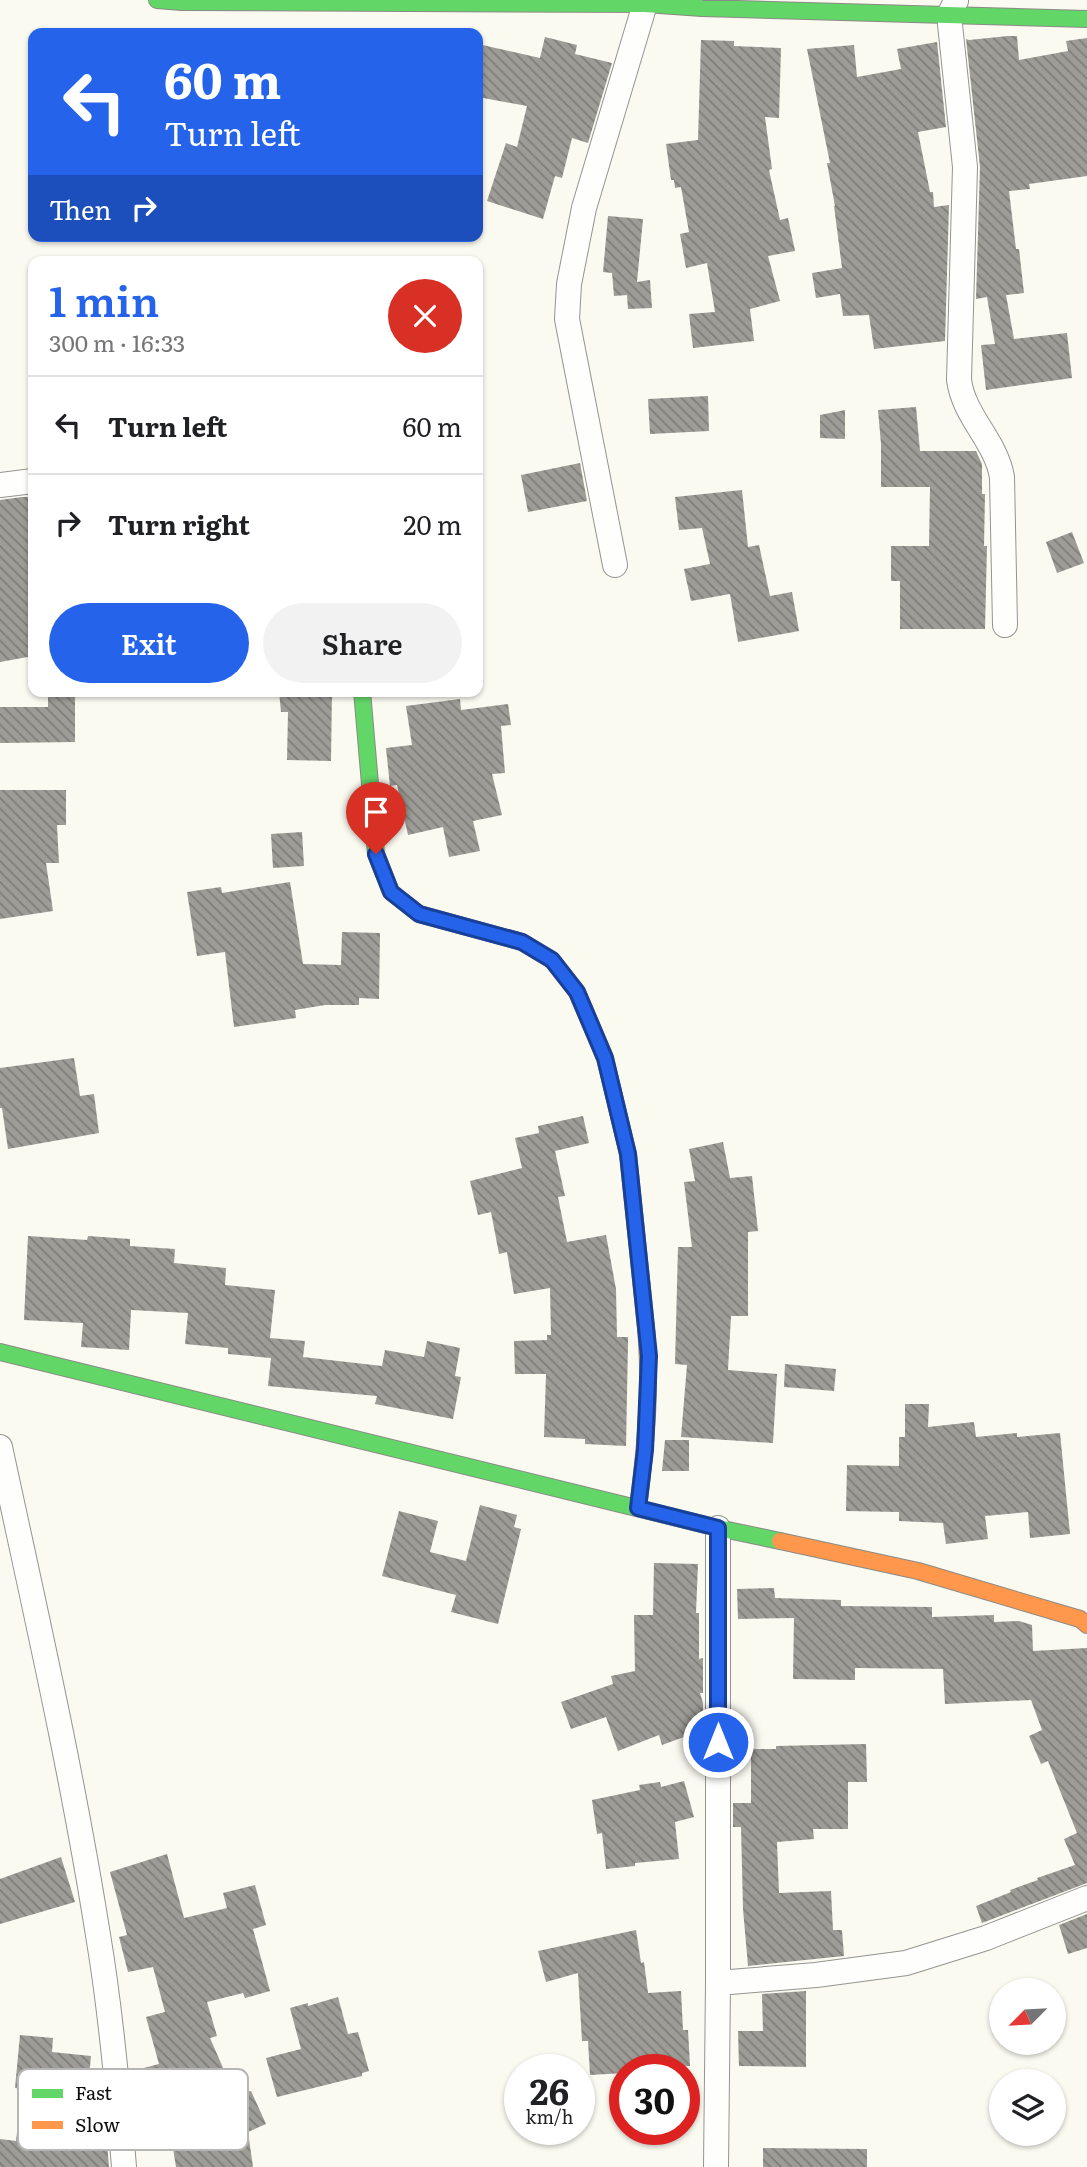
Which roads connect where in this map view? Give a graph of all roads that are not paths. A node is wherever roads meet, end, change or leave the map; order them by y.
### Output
1 (158, 0) edge
2 (645, 4) junction
3 (702, 4) edge
4 (952, 8) edge
5 (1087, 19) edge
6 (28, 482) edge
7 (0, 485) edge
8 (615, 565) dead end
9 (1005, 625) dead end
10 (363, 697) edge
11 (0, 1352) edge
12 (0, 1447) edge
13 (638, 1508) junction
14 (718, 1528) junction
15 (1087, 1625) edge
16 (1087, 1898) edge
17 (718, 1983) junction
18 (115, 2069) edge
19 (716, 2167) edge

1 - 2 street
2 - 3 street
2 - 8 street
3 - 4 street
4 - 5 street
4 - 9 street
6 - 7 street
10 - 13 street
11 - 13 street
12 - 18 street
13 - 14 street
14 - 15 street
14 - 17 street
16 - 17 street
17 - 19 street

